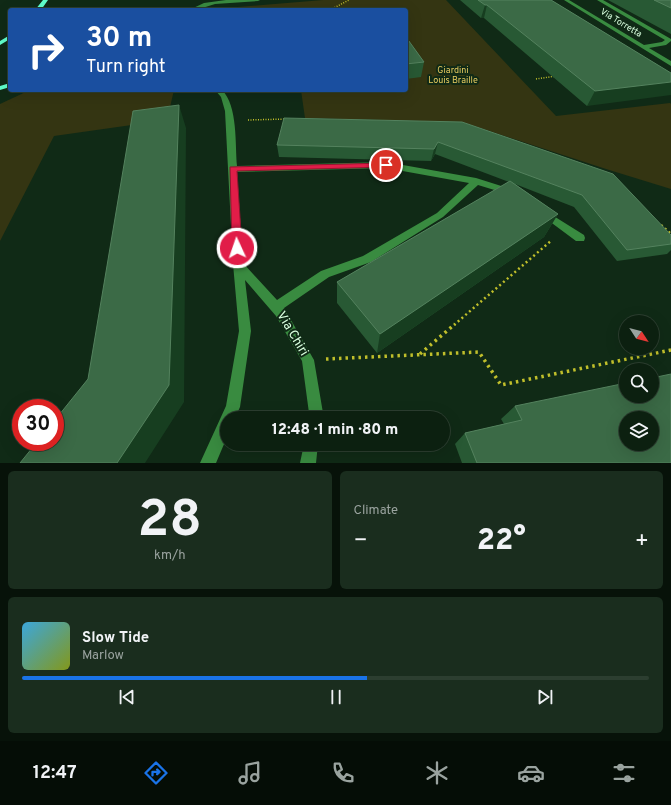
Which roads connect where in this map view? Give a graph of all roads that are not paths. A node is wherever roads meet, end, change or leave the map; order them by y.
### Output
1 (46, 0) edge
2 (258, 0) edge
3 (566, 0) edge
4 (599, 0) edge
5 (40, 8) edge
6 (195, 8) edge
7 (643, 47) junction
8 (670, 62) edge
9 (221, 92) edge
10 (233, 169) junction
11 (476, 181) junction
12 (521, 195) edge
13 (534, 205) edge
14 (580, 238) dead end
15 (238, 264) junction
16 (276, 307) junction
17 (231, 411) edge
18 (316, 411) edge
19 (220, 435) edge
20 (310, 451) edge
21 (208, 463) edge
22 (308, 463) edge

1 - 5 main road
2 - 6 street
3 - 7 street, Via Torretta
4 - 7 street
7 - 8 street, Via Torretta
9 - 10 street
10 - 11 street
10 - 15 street
11 - 12 street
11 - 16 street
13 - 14 street
15 - 16 street, Via Chiri
15 - 17 street
16 - 18 street, Via Chiri
19 - 21 street
20 - 22 street

